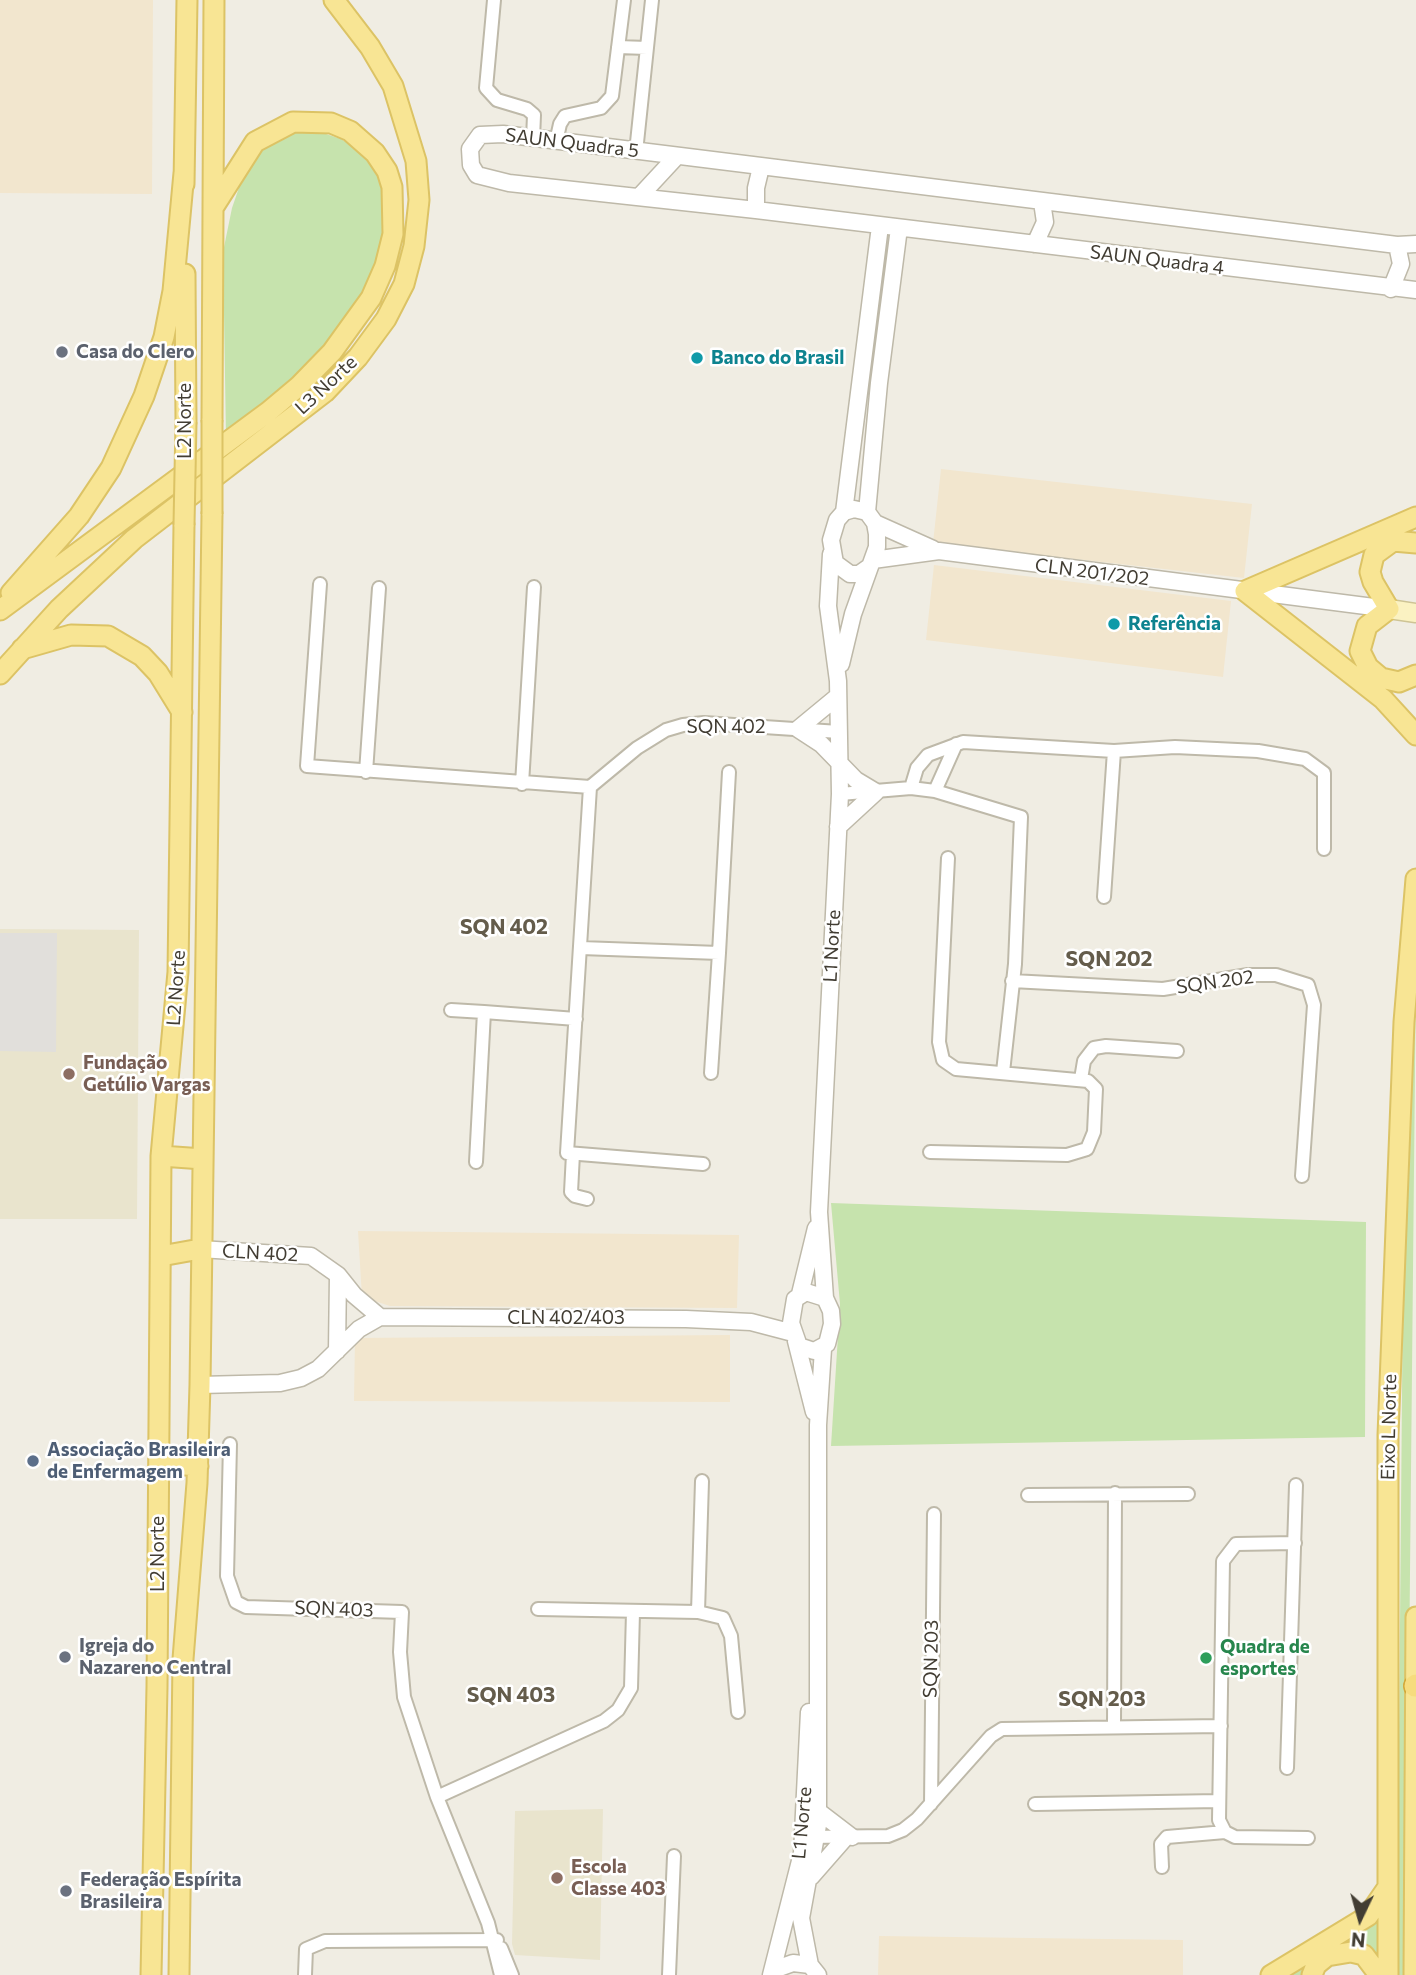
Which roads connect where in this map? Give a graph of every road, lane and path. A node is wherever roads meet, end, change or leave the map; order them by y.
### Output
1 (187, 0) edge
2 (214, 0) edge
3 (334, 0) edge
4 (494, 0) edge
5 (624, 0) edge
6 (652, 0) edge
7 (618, 47) junction
8 (647, 48) junction
9 (533, 139) junction
10 (556, 142) junction
11 (636, 152) junction
12 (677, 156) junction
13 (761, 167) junction
14 (184, 173) junction
15 (639, 197) junction
16 (1042, 202) junction
17 (212, 208) junction
18 (756, 209) junction
19 (880, 226) junction
20 (899, 228) junction
21 (1035, 244) junction
22 (1416, 244) edge
23 (1397, 245) junction
24 (1391, 289) junction
25 (1416, 290) edge
26 (844, 512) junction
27 (1416, 517) edge
28 (871, 518) junction
29 (1416, 542) edge
30 (939, 551) junction
31 (831, 554) junction
32 (871, 564) junction
33 (320, 584) dead end
34 (534, 587) dead end
35 (379, 588) dead end
36 (1245, 591) junction
37 (0, 604) edge
38 (1389, 609) junction
39 (0, 610) edge
40 (1416, 613) edge
41 (21, 649) junction
42 (0, 674) edge
43 (1416, 675) edge
44 (838, 689) junction
45 (183, 715) junction
46 (799, 729) junction
47 (839, 732) junction
48 (1416, 735) edge
49 (956, 744) junction
50 (1114, 751) junction
51 (840, 762) junction
52 (366, 772) junction
53 (729, 772) dead end
54 (522, 784) junction
55 (590, 786) junction
56 (911, 788) junction
57 (936, 790) junction
58 (876, 792) junction
59 (840, 794) junction
60 (838, 827) junction
61 (1324, 849) dead end
62 (948, 858) dead end
63 (1416, 879) edge
64 (1104, 897) dead end
65 (581, 948) junction
66 (719, 953) junction
67 (1012, 981) junction
68 (451, 1010) dead end
69 (484, 1012) junction
70 (576, 1019) junction
71 (1177, 1051) dead end
72 (1003, 1072) junction
73 (711, 1073) dead end
74 (1081, 1079) junction
75 (930, 1152) dead end
76 (573, 1154) junction
77 (162, 1156) junction
78 (203, 1159) junction
79 (476, 1163) dead end
80 (703, 1164) dead end
81 (1302, 1176) dead end
82 (587, 1199) dead end
83 (820, 1212) junction
84 (200, 1250) junction
85 (161, 1256) junction
86 (338, 1275) junction
87 (800, 1294) junction
88 (825, 1298) junction
89 (792, 1310) junction
90 (380, 1317) junction
91 (751, 1322) junction
92 (794, 1337) junction
93 (823, 1349) junction
94 (337, 1351) junction
95 (200, 1385) junction
96 (818, 1425) junction
97 (230, 1444) dead end
98 (159, 1463) junction
99 (198, 1466) junction
100 (702, 1481) dead end
101 (1296, 1485) dead end
102 (1115, 1493) junction
103 (1188, 1494) dead end
104 (1028, 1495) dead end
105 (934, 1514) dead end
106 (1295, 1543) junction
107 (538, 1609) dead end
108 (633, 1612) junction
109 (698, 1612) junction
110 (1416, 1617) edge
111 (816, 1668) junction
112 (1415, 1686) edge
113 (738, 1712) dead end
114 (1114, 1726) junction
115 (1221, 1726) junction
116 (1287, 1768) dead end
117 (437, 1797) junction
118 (1219, 1801) junction
119 (931, 1804) junction
120 (1035, 1804) dead end
121 (818, 1811) junction
122 (1225, 1832) junction
123 (810, 1837) junction
124 (849, 1837) junction
125 (1308, 1838) dead end
126 (674, 1856) dead end
127 (1162, 1867) dead end
128 (810, 1878) junction
129 (1388, 1886) junction
130 (495, 1941) junction
131 (814, 1970) edge
132 (1415, 1973) edge
133 (150, 1975) edge
134 (179, 1975) edge
135 (305, 1975) edge
136 (501, 1975) edge
137 (512, 1975) edge
138 (669, 1975) edge
139 (771, 1975) edge
140 (1271, 1975) edge
141 (1312, 1975) edge
142 (1379, 1975) edge
143 (1388, 1975) edge

1 - 14 main road, L2 Norte
2 - 17 main road, L2 Norte
3 - 41 main road, L3 Norte
4 - 9 street
5 - 7 street
6 - 8 street
7 - 8 street
7 - 10 street
8 - 11 street
9 - 10 street, SAUN Quadra 5
9 - 15 street, SAUN Quadra 5
10 - 11 street, SAUN Quadra 5
11 - 12 street, SAUN Quadra 5
12 - 13 street, SAUN Quadra 5
12 - 15 street
13 - 16 street, SAUN Quadra 5
13 - 18 street
14 - 37 main road
14 - 45 main road, L2 Norte, bridge
15 - 18 street, SAUN Quadra 5
16 - 21 street
16 - 23 street
17 - 39 main road, L3 Norte
17 - 78 main road, L2 Norte, bridge
18 - 19 street, SAUN Quadra 5
19 - 20 street, SAUN Quadra 5
19 - 26 street
20 - 21 street, SAUN Quadra 4
20 - 28 street
21 - 24 street, SAUN Quadra 4
22 - 23 street
23 - 24 street
24 - 25 street, SAUN Quadra 4
26 - 28 street
26 - 31 street
27 - 36 main road
28 - 30 street, CLN 201/202
28 - 32 street
29 - 38 main road
30 - 32 street, CLN 201/202
30 - 36 street, CLN 201/202
31 - 32 street
31 - 44 street, L1 Norte
32 - 44 street, L1 Norte
33 - 52 street
34 - 54 street
35 - 52 street
36 - 38 street, CLN 201/202
36 - 48 main road
38 - 40 main road
38 - 43 main road
41 - 42 main road, L3 Norte
41 - 45 main road
44 - 46 street
44 - 47 street, L1 Norte
45 - 77 main road, L2 Norte
46 - 47 street, SQN 402
46 - 51 street
46 - 55 street, SQN 402
47 - 51 street, L1 Norte
49 - 50 street
49 - 56 street
49 - 57 street
50 - 61 street
50 - 64 street
51 - 58 street
51 - 59 street, L1 Norte
52 - 54 street
53 - 66 street
54 - 55 street
55 - 65 street
56 - 57 street
56 - 58 street
57 - 67 street
58 - 59 street
58 - 60 street
59 - 60 street, L1 Norte
60 - 83 street, L1 Norte
62 - 72 street
63 - 129 main road, Eixo L Norte
65 - 66 street
65 - 70 street
66 - 73 street
67 - 72 street
67 - 81 street, SQN 202
68 - 69 street
69 - 70 street
69 - 79 street
70 - 76 street
71 - 74 street
72 - 74 street
74 - 75 street
76 - 80 street
76 - 82 street
77 - 78 main road
77 - 85 main road, L2 Norte
78 - 84 main road, L2 Norte
83 - 87 street, L1 Norte
83 - 88 street, L1 Norte
84 - 85 main road
84 - 86 street, CLN 402
84 - 95 main road, L2 Norte
85 - 98 main road, L2 Norte
86 - 90 street, CLN 402
86 - 94 street
87 - 88 street
87 - 89 street
88 - 93 street
89 - 91 street, CLN 402/403
89 - 92 street
90 - 91 street, CLN 402/403
90 - 94 street
91 - 92 street, CLN 402/403
92 - 93 street
92 - 96 street, L1 Norte
93 - 96 street, L1 Norte
94 - 95 street
95 - 99 main road, L2 Norte
96 - 111 street, L1 Norte
97 - 117 street, SQN 403
98 - 99 main road
98 - 133 main road, L2 Norte
99 - 134 main road, L2 Norte
100 - 109 street
101 - 106 street
102 - 103 street
102 - 104 street
102 - 114 street
105 - 119 street, SQN 203
106 - 115 street
106 - 116 street
107 - 108 street
108 - 109 street
108 - 117 street
109 - 113 street
110 - 112 main road
111 - 121 street, L1 Norte
111 - 123 street, L1 Norte
112 - 132 main road
114 - 115 street
114 - 119 street
115 - 118 street
117 - 130 street, SQN 403
118 - 120 street
118 - 122 street
119 - 124 street
121 - 123 street, L1 Norte
121 - 124 street
122 - 125 street
122 - 127 street
123 - 124 street
123 - 128 street, L1 Norte
123 - 139 street, L1 Norte
124 - 128 street
126 - 138 street
128 - 131 street, L1 Norte
129 - 140 main road
129 - 143 main road, Eixo L Norte
130 - 135 street
130 - 136 street, SQN 403
130 - 137 street, SQN 403
131 - 139 street
141 - 142 main road

